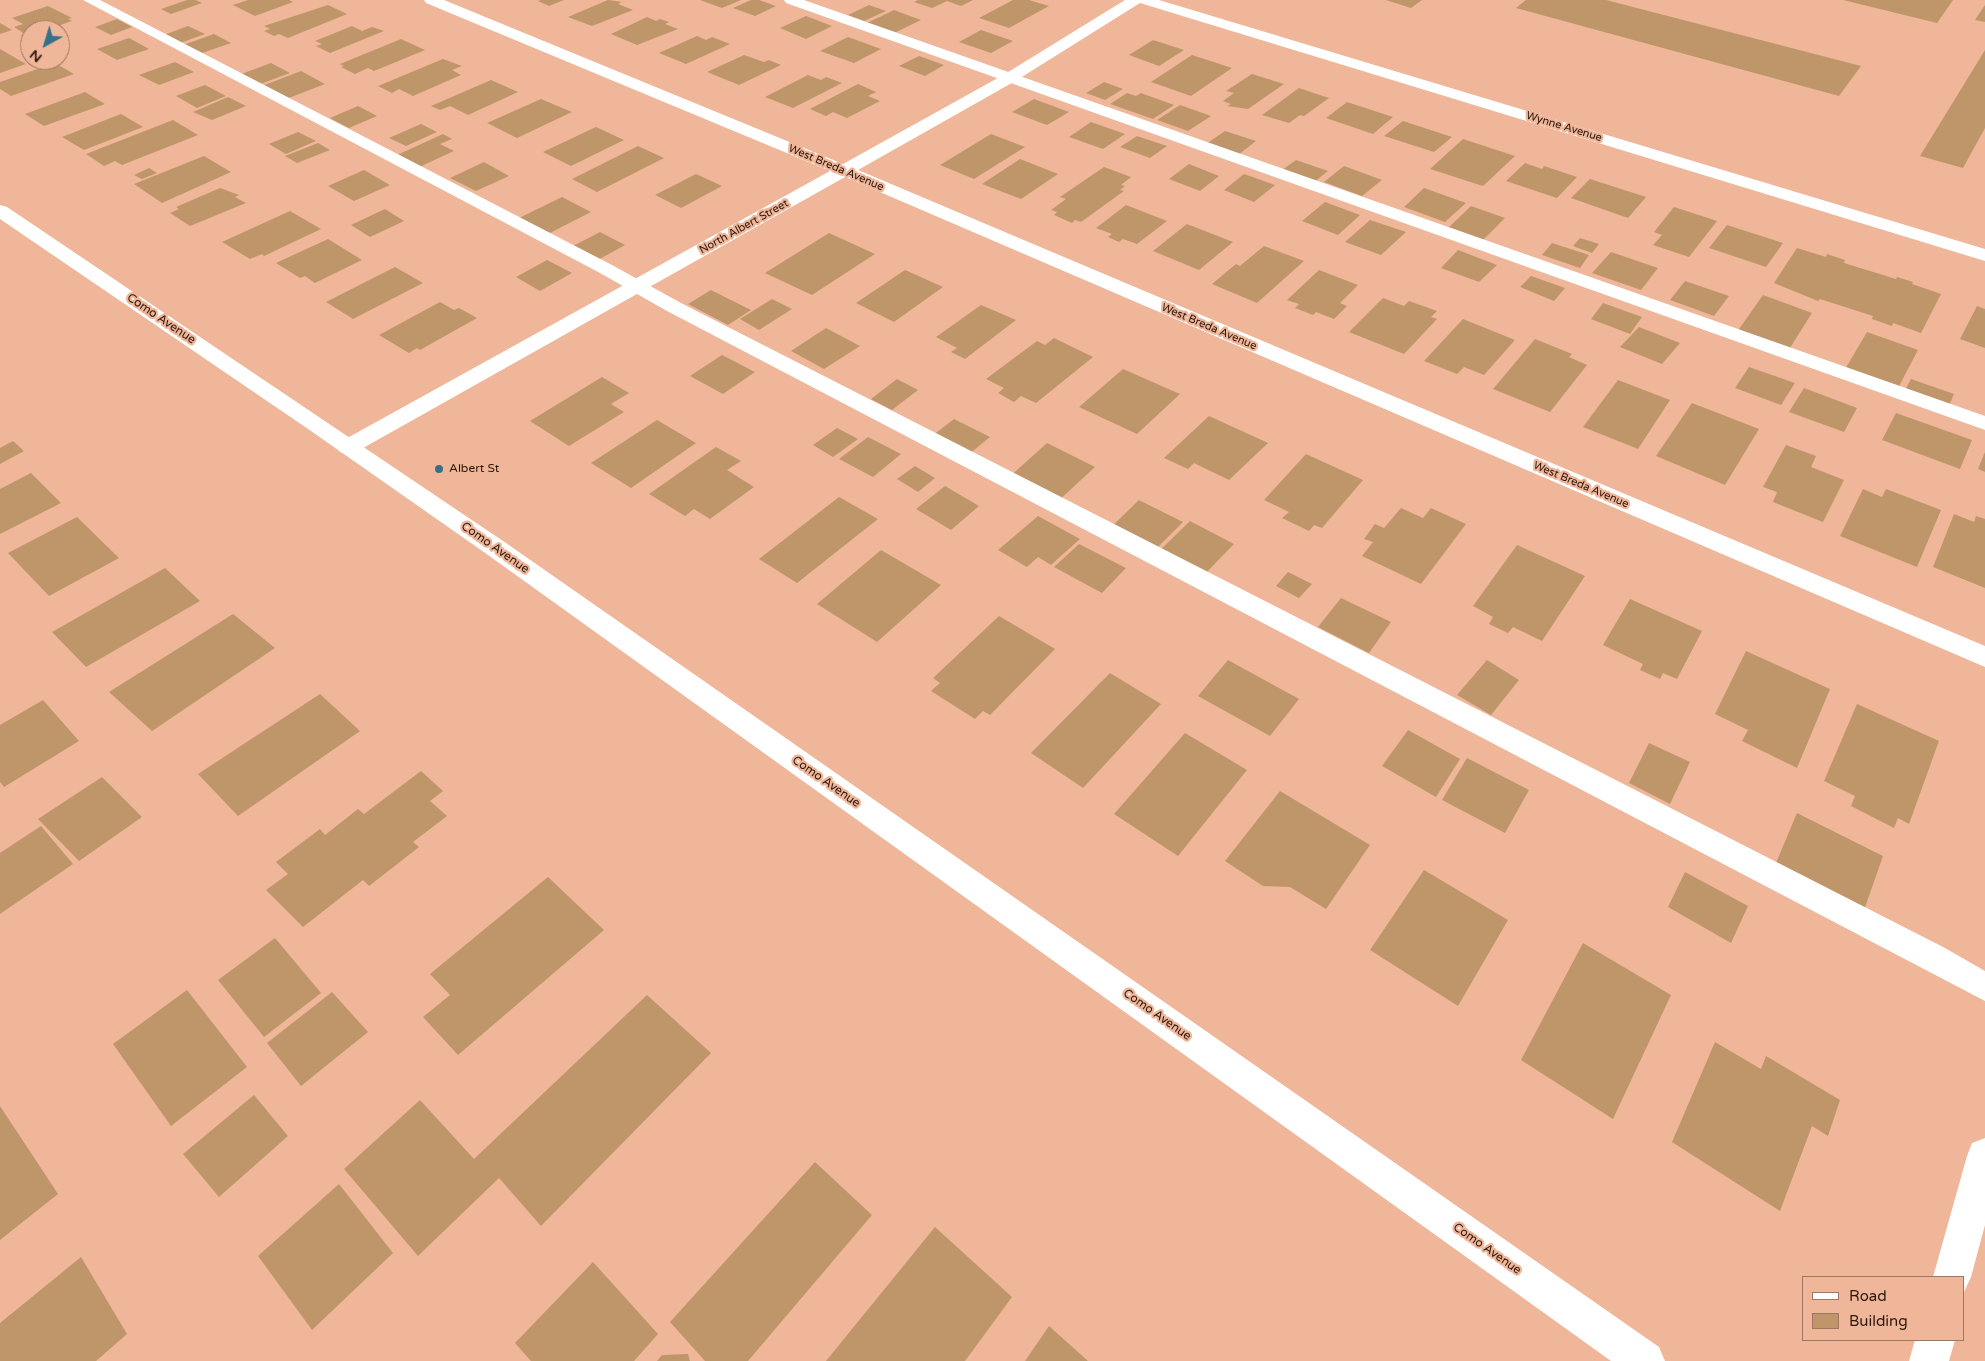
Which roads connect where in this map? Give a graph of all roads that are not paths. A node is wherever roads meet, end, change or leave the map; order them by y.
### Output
1 (90, 0) edge
2 (431, 0) edge
3 (791, 0) edge
4 (1135, 0) edge
5 (1144, 0) edge
6 (1011, 77) junction
7 (844, 171) junction
8 (0, 211) edge
9 (1985, 255) edge
10 (636, 286) junction
11 (1985, 423) edge
12 (348, 447) junction
13 (1985, 657) edge
14 (1985, 987) edge
15 (1985, 1156) edge
16 (1952, 1276) edge
17 (1935, 1341) edge
18 (1646, 1361) edge
19 (1929, 1361) edge

1 - 10 lane
2 - 7 street, West Breda Avenue
3 - 6 lane
4 - 6 street, North Albert Street
5 - 9 street, Wynne Avenue
6 - 7 street, North Albert Street
6 - 11 lane
7 - 10 street, North Albert Street
7 - 13 street, West Breda Avenue
8 - 12 street, Como Avenue
10 - 12 street, North Albert Street
10 - 14 lane
12 - 18 street, Como Avenue
15 - 16 street
17 - 19 street

